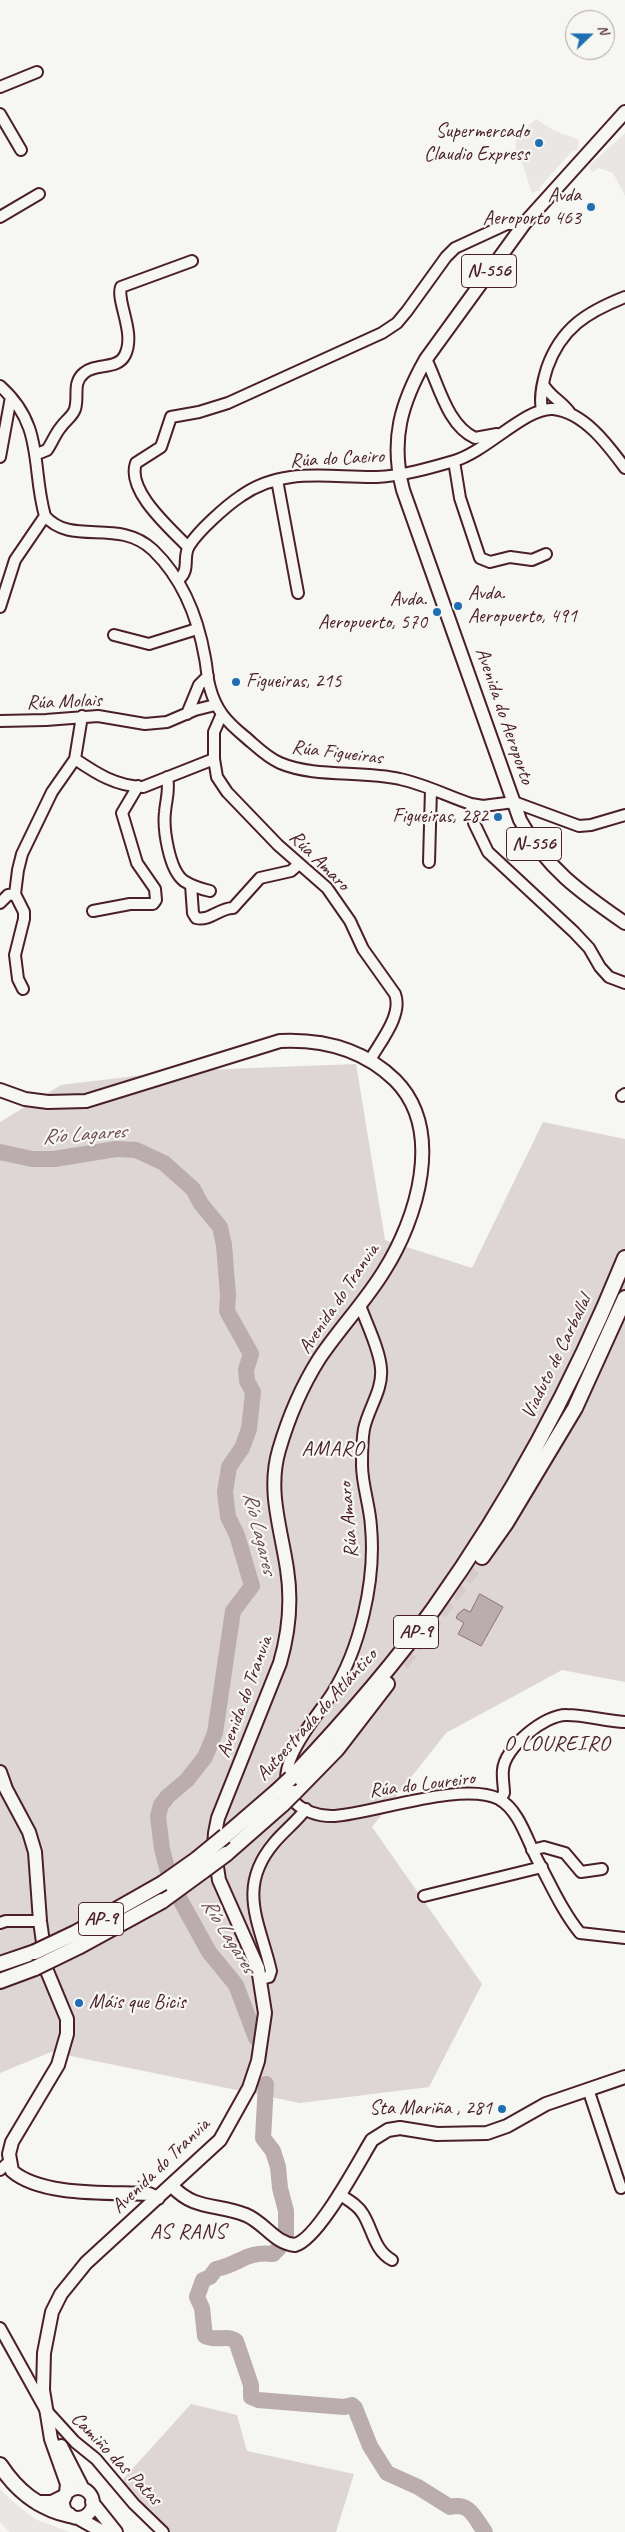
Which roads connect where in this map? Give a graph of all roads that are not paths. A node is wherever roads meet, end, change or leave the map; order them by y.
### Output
1 (37, 72) dead end
2 (0, 87) edge
3 (625, 112) edge
4 (0, 114) edge
5 (21, 150) dead end
6 (39, 194) dead end
7 (0, 217) edge
8 (524, 224) junction
9 (192, 261) dead end
10 (625, 297) edge
11 (426, 359) junction
12 (543, 384) junction
13 (0, 386) edge
14 (11, 397) junction
15 (542, 410) junction
16 (572, 416) junction
17 (503, 434) junction
18 (37, 454) junction
19 (0, 457) edge
20 (454, 461) junction
21 (625, 468) edge
22 (399, 474) junction
23 (278, 480) junction
24 (46, 516) junction
25 (188, 547) junction
26 (546, 554) dead end
27 (178, 580) junction
28 (298, 593) dead end
29 (0, 607) edge
30 (197, 629) junction
31 (114, 634) dead end
32 (208, 676) junction
33 (215, 705) junction
34 (186, 714) junction
35 (82, 716) junction
36 (221, 716) junction
37 (0, 721) edge
38 (76, 759) junction
39 (214, 759) junction
40 (167, 777) junction
41 (138, 786) junction
42 (431, 789) junction
43 (514, 802) junction
44 (471, 804) junction
45 (625, 815) edge
46 (428, 862) dead end
47 (299, 864) junction
48 (192, 884) junction
49 (210, 891) dead end
50 (15, 894) junction
51 (0, 903) edge
52 (93, 911) dead end
53 (625, 923) edge
54 (625, 983) edge
55 (23, 990) dead end
56 (370, 1060) junction
57 (0, 1090) edge
58 (625, 1258) edge
59 (625, 1298) edge
60 (360, 1305) junction
61 (520, 1472) joint
62 (482, 1557) tunnel mouth
63 (402, 1664) tunnel mouth
64 (625, 1722) edge
65 (0, 1772) edge
66 (280, 1798) junction
67 (500, 1800) junction
68 (299, 1802) junction
69 (532, 1850) junction
70 (542, 1867) junction
71 (602, 1869) dead end
72 (424, 1896) dead end
73 (40, 1921) junction
74 (0, 1924) edge
75 (625, 1938) edge
76 (0, 1964) edge
77 (261, 1980) junction
78 (0, 1981) edge
79 (625, 2077) edge
80 (588, 2089) junction
81 (5, 2166) edge
82 (172, 2186) junction
83 (621, 2188) dead end
84 (339, 2194) junction
85 (158, 2198) junction
86 (392, 2260) dead end
87 (0, 2328) edge
88 (45, 2409) junction
89 (49, 2425) junction
90 (0, 2464) edge
91 (83, 2489) junction
92 (65, 2495) junction
93 (92, 2502) junction
94 (37, 2503) junction
95 (74, 2516) junction
96 (103, 2532) edge
97 (116, 2532) edge
98 (162, 2532) edge

1 - 2 street
3 - 8 main road, Avenida do Aeroporto / N-556
4 - 5 street
6 - 7 street
8 - 11 main road, Avenida do Aeroporto / N-556
8 - 25 street
9 - 18 street
10 - 12 street
11 - 17 street
11 - 22 main road, Avenida do Aeroporto / N-556
12 - 15 street
12 - 16 street
13 - 14 street
14 - 18 street
14 - 19 street
15 - 16 street
15 - 17 street, Rúa do Caeiro
16 - 21 street
17 - 20 street, Rúa do Caeiro
18 - 24 street
20 - 22 street, Rúa do Caeiro
20 - 26 street
22 - 23 street, Rúa do Caeiro
22 - 43 main road, Avenida do Aeroporto / N-556
23 - 25 street, Rúa do Caeiro
23 - 28 street
24 - 27 street, Rúa Figueiras
24 - 29 street
25 - 27 street
27 - 30 street, Rúa Figueiras
30 - 31 street
30 - 32 street, Rúa Figueiras
32 - 33 street, Rúa Figueiras
32 - 34 street
33 - 34 street, Rúa Molais
33 - 36 street, Rúa Figueiras
34 - 35 street, Rúa Molais
35 - 37 street, Rúa Molais
35 - 38 street
36 - 39 street, Rúa Amaro
36 - 42 street, Rúa Figueiras
38 - 41 street
38 - 50 street
39 - 40 street
39 - 47 street, Rúa Amaro
40 - 41 street
40 - 48 street
41 - 52 street
42 - 44 street, Rúa Figueiras
42 - 46 street
43 - 44 street, Rúa Figueiras
43 - 45 street, Rúa Figueiras
43 - 53 main road, Avenida do Aeroporto / N-556
44 - 54 street
47 - 48 street
47 - 56 street, Rúa Amaro
48 - 49 street
50 - 51 street
50 - 55 street
56 - 57 main road, Avenida do Tranvia
56 - 60 main road, Avenida do Tranvia
58 - 61 highway, Viaduto de Carballal / AP-9
59 - 62 highway, Viaduto de Carballal
60 - 68 street, Rúa Amaro
60 - 77 main road, Avenida do Tranvia
61 - 66 highway, Autoestrada do Atlántico / AP-9, bridge
63 - 68 highway, Autoestrada do Atlántico / AP-9
64 - 67 street
65 - 73 main road
66 - 68 highway, Autoestrada do Atlántico / AP-9, bridge
66 - 76 highway, Autoestrada do Atlántico / AP-9, bridge
66 - 78 highway, Autoestrada do Atlántico / AP-9, bridge
67 - 68 street, Rúa do Loureiro
67 - 69 street, Rúa do Loureiro
68 - 77 street
69 - 70 street, Rúa do Loureiro
69 - 71 street
70 - 72 street
70 - 75 street, Rúa do Loureiro
73 - 74 street
73 - 81 main road
77 - 82 main road, Avenida do Tranvia
79 - 80 main road
80 - 83 street
80 - 84 main road
81 - 85 main road
82 - 84 main road
82 - 85 main road, Avenida do Tranvia
84 - 86 street
85 - 88 main road, Avenida do Tranvia
87 - 88 street, Camiño das Patas
88 - 89 main road, Avenida do Tranvia
88 - 98 street, Camiño das Patas
89 - 91 main road, Avenida do Tranvia
89 - 92 main road, Avenida do Tranvia
90 - 94 highway
91 - 92 main road
91 - 93 main road
92 - 94 highway
92 - 95 main road
93 - 95 main road
93 - 97 main road
94 - 95 highway
95 - 96 main road

